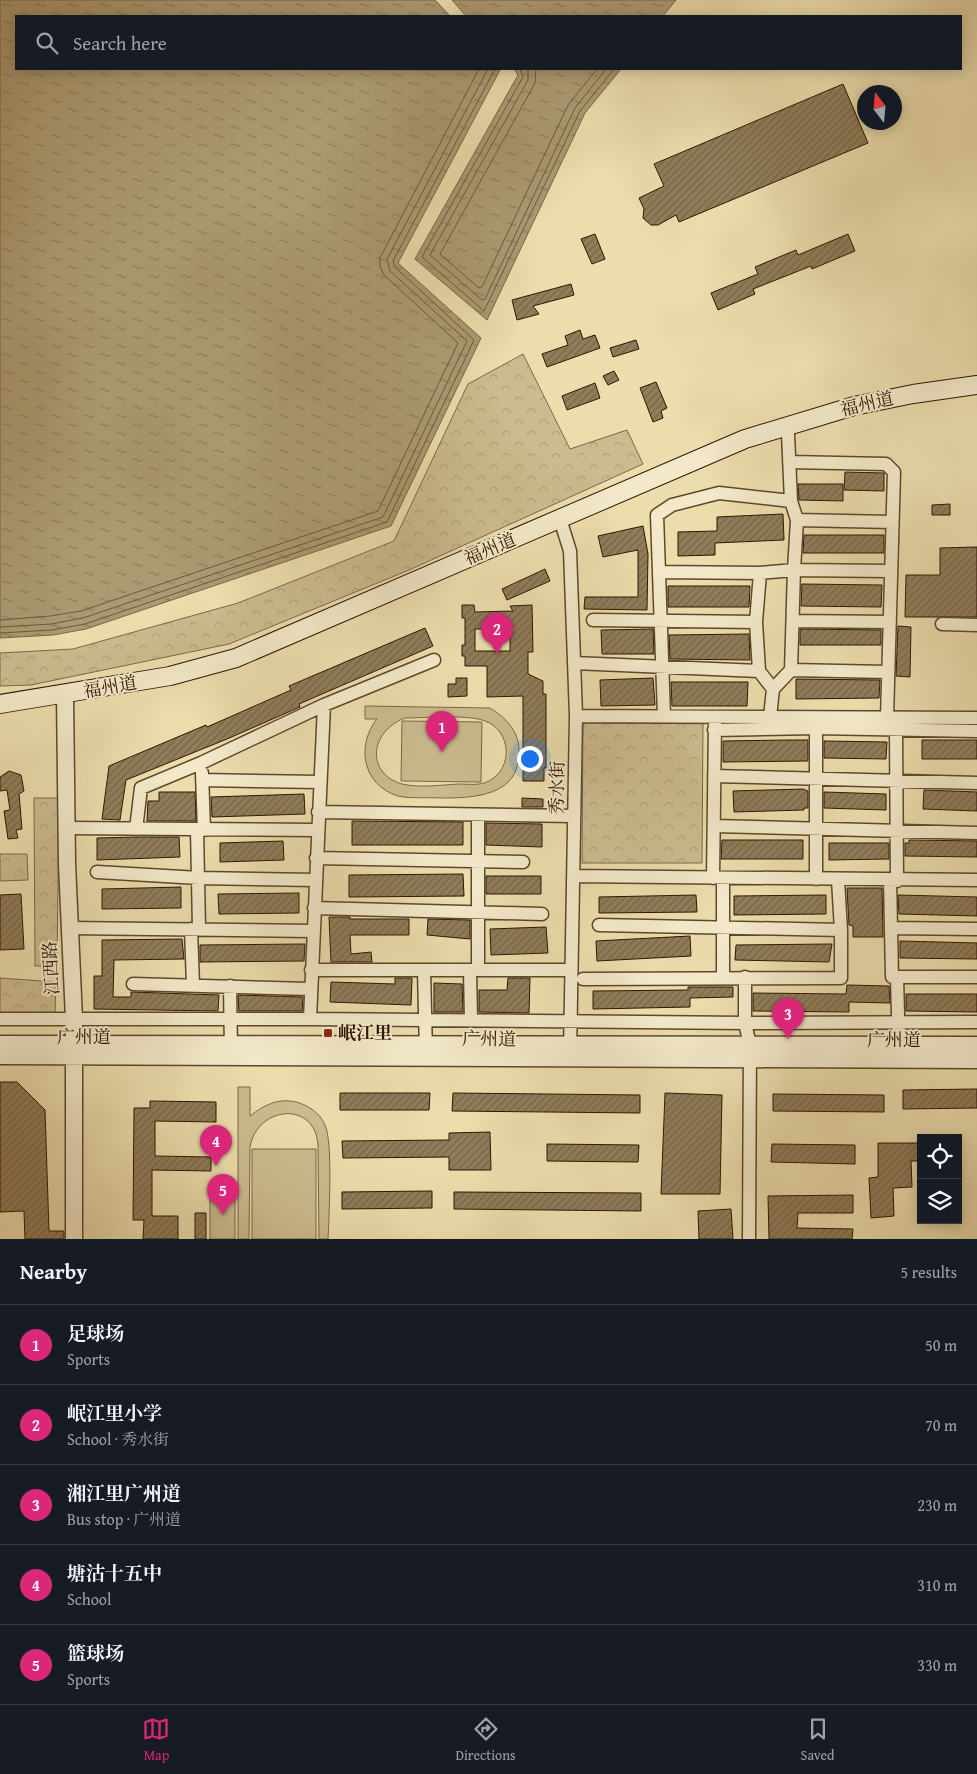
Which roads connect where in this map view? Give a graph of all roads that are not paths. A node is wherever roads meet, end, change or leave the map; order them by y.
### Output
1 (977, 385) edge
2 (977, 394) edge
3 (788, 434) junction
4 (789, 462) junction
5 (791, 501) junction
6 (797, 520) junction
7 (892, 522) junction
8 (562, 523) junction
9 (794, 570) junction
10 (890, 571) junction
11 (659, 572) junction
12 (760, 573) junction
13 (593, 620) dead end
14 (661, 621) junction
15 (793, 621) junction
16 (756, 622) junction
17 (890, 622) junction
18 (942, 624) dead end
19 (977, 625) edge
20 (434, 660) dead end
21 (574, 663) junction
22 (662, 667) junction
23 (791, 670) junction
24 (759, 671) junction
25 (887, 672) junction
26 (773, 689) junction
27 (65, 699) junction
28 (0, 704) edge
29 (324, 705) junction
30 (0, 713) edge
31 (576, 716) junction
32 (664, 716) junction
33 (715, 717) junction
34 (770, 717) junction
35 (887, 718) junction
36 (977, 718) edge
37 (816, 728) junction
38 (714, 730) junction
39 (896, 730) junction
40 (977, 731) edge
41 (201, 763) junction
42 (714, 776) junction
43 (816, 779) junction
44 (202, 780) junction
45 (319, 782) junction
46 (897, 782) junction
47 (977, 783) edge
48 (318, 812) junction
49 (478, 815) junction
50 (574, 816) junction
51 (714, 826) junction
52 (66, 828) junction
53 (136, 829) junction
54 (816, 829) junction
55 (200, 830) junction
56 (317, 830) junction
57 (897, 831) junction
58 (977, 833) edge
59 (316, 858) junction
60 (477, 861) junction
61 (524, 862) dead end
62 (97, 872) dead end
63 (573, 876) junction
64 (199, 878) junction
65 (718, 878) junction
66 (816, 879) junction
67 (315, 880) junction
68 (838, 880) junction
69 (977, 880) edge
70 (894, 881) junction
71 (314, 908) junction
72 (478, 912) junction
73 (542, 914) dead end
74 (599, 925) dead end
75 (723, 927) junction
76 (69, 928) junction
77 (891, 928) junction
78 (195, 929) junction
79 (977, 929) edge
80 (842, 930) junction
81 (313, 931) junction
82 (311, 970) junction
83 (424, 970) junction
84 (474, 970) junction
85 (571, 970) junction
86 (723, 977) junction
87 (745, 977) junction
88 (896, 977) junction
89 (977, 977) edge
90 (583, 979) dead end
91 (133, 984) dead end
92 (193, 985) junction
93 (230, 986) junction
94 (310, 989) junction
95 (230, 1018) junction
96 (0, 1019) edge
97 (74, 1019) junction
98 (310, 1019) junction
99 (425, 1020) junction
100 (471, 1020) junction
101 (570, 1021) junction
102 (896, 1021) junction
103 (977, 1022) edge
104 (745, 1023) junction
105 (0, 1044) edge
106 (977, 1045) edge
107 (73, 1050) junction
108 (231, 1051) junction
109 (426, 1051) junction
110 (570, 1052) junction
111 (750, 1052) junction
112 (899, 1052) junction
113 (0, 1056) edge
114 (977, 1060) edge
115 (74, 1239) edge
116 (749, 1239) edge

1 - 8 main road, 福州道
2 - 3 main road, 福州道
3 - 4 street
3 - 8 main road, 福州道
4 - 5 street
4 - 7 street
5 - 6 street
5 - 11 street
6 - 7 street
6 - 9 street
7 - 10 street
8 - 21 street, 秀水街
8 - 27 main road, 福州道
9 - 10 street
9 - 12 street
9 - 15 street
10 - 17 street
11 - 12 street
11 - 14 street
12 - 16 street
13 - 14 street
14 - 16 street
14 - 22 street
15 - 17 street
15 - 23 street
16 - 24 street
17 - 25 street
18 - 19 street
20 - 29 street
21 - 22 street
21 - 31 street, 秀水街
22 - 24 street
22 - 32 street
23 - 25 street
23 - 26 street
24 - 26 street
25 - 35 street
26 - 34 street
27 - 28 main road, 福州道
27 - 30 main road, 福州道
27 - 52 street, 江西路
29 - 41 street
29 - 45 street
31 - 32 street
31 - 50 street, 秀水街
32 - 33 street
33 - 34 street
33 - 38 street
34 - 35 street
35 - 36 street
37 - 38 street
37 - 39 street
37 - 43 street
38 - 42 street
39 - 40 street
39 - 46 street
41 - 44 street
41 - 53 street
42 - 43 street
42 - 51 street
43 - 46 street
43 - 54 street
44 - 45 street
44 - 55 street
45 - 48 street
46 - 47 street
46 - 57 street
48 - 49 street
48 - 56 street
49 - 50 street
49 - 60 street
50 - 63 street, 秀水街
51 - 54 street
51 - 65 street
52 - 53 street
52 - 76 street, 江西路
53 - 55 street
54 - 57 street
54 - 66 street
55 - 56 street
55 - 64 street
56 - 59 street
57 - 58 street
57 - 70 street
59 - 60 street
59 - 67 street
60 - 61 street
60 - 72 street
62 - 64 street
63 - 65 street
63 - 85 street, 秀水街
64 - 67 street
64 - 78 street
65 - 66 street
65 - 75 street
66 - 68 street
67 - 71 street
68 - 70 street
68 - 80 street
69 - 70 street
70 - 77 street
71 - 72 street
71 - 81 street
72 - 73 street
72 - 84 street
74 - 75 street
75 - 80 street
75 - 86 street
76 - 78 street
76 - 97 street, 江西路
77 - 79 street
77 - 88 street
78 - 81 street
78 - 92 street
80 - 87 street
81 - 82 street
82 - 83 street
82 - 94 street
83 - 84 street
83 - 99 street
84 - 85 street
84 - 100 street
85 - 101 street, 秀水街
86 - 87 street
86 - 90 street
87 - 104 street
88 - 89 street
88 - 102 street
91 - 92 street
92 - 93 street
93 - 94 street
93 - 95 street
94 - 98 street
95 - 97 street
95 - 98 street
95 - 108 street
96 - 97 street
97 - 107 street, 江西路
98 - 99 street
99 - 100 street
99 - 109 street
100 - 101 street
101 - 104 street
101 - 110 street, 秀水街
102 - 103 street
102 - 104 street
102 - 112 street
104 - 111 street
105 - 107 street, 广州道
106 - 112 street, 广州道
107 - 108 street, 广州道
107 - 113 street, 广州道
107 - 115 street, 江西路
108 - 109 street, 广州道
109 - 110 street, 广州道
110 - 111 street, 广州道
111 - 112 street, 广州道
111 - 116 street
112 - 114 street, 广州道

